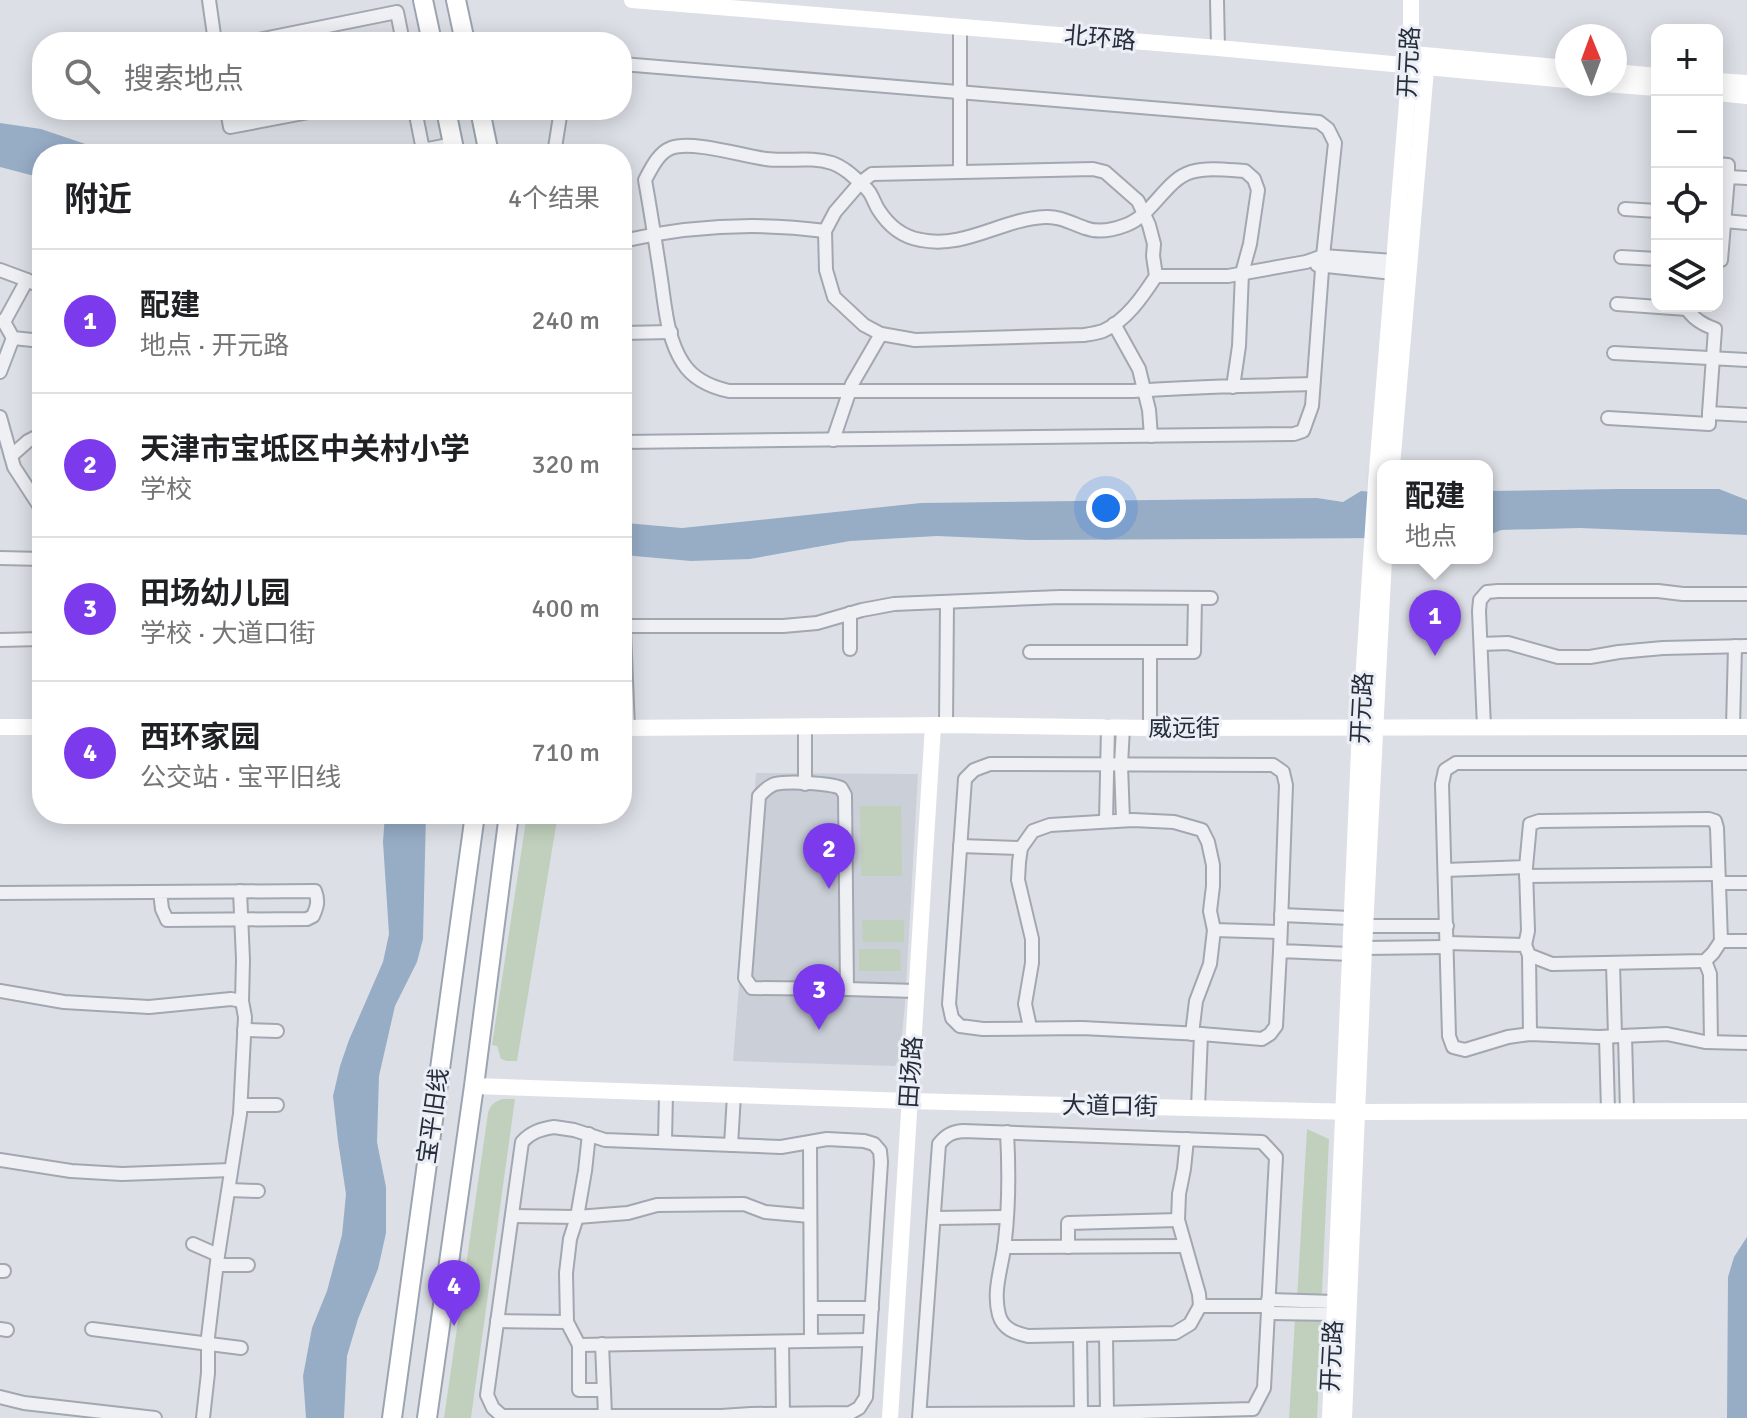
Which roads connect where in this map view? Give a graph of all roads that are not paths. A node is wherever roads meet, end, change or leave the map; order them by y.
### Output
1 (209, 0) edge
2 (423, 0) edge
3 (456, 0) edge
4 (632, 0) edge
5 (760, 0) edge
6 (1217, 0) edge
7 (1411, 0) edge
8 (960, 27) junction
9 (214, 32) edge
10 (298, 32) edge
11 (401, 32) edge
12 (430, 32) edge
13 (463, 32) edge
14 (1218, 43) junction
15 (1419, 60) junction
16 (632, 65) edge
17 (1555, 67) edge
18 (1627, 73) edge
19 (1651, 75) edge
20 (1555, 78) edge
21 (1723, 81) edge
22 (1747, 83) edge
23 (1627, 86) edge
24 (1651, 88) edge
25 (960, 92) junction
26 (1723, 94) edge
27 (1747, 96) edge
28 (229, 120) edge
29 (267, 120) edge
30 (417, 120) edge
31 (448, 120) edge
32 (482, 120) edge
33 (559, 120) edge
34 (422, 144) edge
35 (453, 144) edge
36 (487, 144) edge
37 (556, 144) edge
38 (1723, 165) edge
39 (960, 172) junction
40 (1728, 177) junction
41 (1747, 178) edge
42 (860, 183) junction
43 (1625, 209) dead end
44 (1651, 211) edge
45 (1723, 211) edge
46 (1144, 214) junction
47 (1723, 218) edge
48 (1747, 223) edge
49 (825, 231) junction
50 (654, 235) junction
51 (632, 239) edge
52 (1621, 257) dead end
53 (1651, 259) edge
54 (1323, 261) junction
55 (1393, 267) junction
56 (0, 270) edge
57 (1242, 273) junction
58 (1156, 276) junction
59 (27, 280) junction
60 (32, 282) edge
61 (1617, 304) dead end
62 (1651, 306) edge
63 (1688, 312) edge
64 (2, 321) edge
65 (1114, 324) junction
66 (671, 332) junction
67 (632, 333) edge
68 (881, 334) junction
69 (13, 338) junction
70 (32, 340) edge
71 (1614, 353) dead end
72 (1713, 358) junction
73 (1747, 360) edge
74 (0, 372) edge
75 (1313, 384) junction
76 (1233, 387) junction
77 (1144, 390) junction
78 (849, 391) junction
79 (1709, 413) junction
80 (1747, 415) edge
81 (0, 417) edge
82 (1608, 418) dead end
83 (1151, 436) junction
84 (32, 439) edge
85 (833, 440) junction
86 (632, 442) edge
87 (1378, 460) edge
88 (1392, 460) edge
89 (9, 464) junction
90 (1377, 470) edge
91 (32, 496) edge
92 (0, 558) edge
93 (32, 559) edge
94 (1383, 564) edge
95 (1747, 594) edge
96 (1195, 598) junction
97 (1211, 598) dead end
98 (947, 603) junction
99 (850, 613) junction
100 (632, 626) edge
101 (32, 639) edge
102 (0, 640) edge
103 (1481, 644) junction
104 (1741, 646) edge
105 (850, 649) dead end
106 (1030, 652) dead end
107 (1150, 652) junction
108 (940, 725) junction
109 (0, 727) edge
110 (32, 727) edge
111 (805, 727) junction
112 (1116, 727) junction
113 (1484, 727) junction
114 (1740, 727) edge
115 (632, 728) edge
116 (1150, 728) junction
117 (1368, 728) junction
118 (1747, 763) edge
119 (1107, 765) junction
120 (1121, 765) junction
121 (805, 784) junction
122 (1123, 820) junction
123 (1106, 821) junction
124 (474, 824) edge
125 (508, 824) edge
126 (960, 846) junction
127 (1021, 848) junction
128 (1445, 870) junction
129 (1526, 872) junction
130 (1718, 879) junction
131 (1747, 883) edge
132 (240, 891) junction
133 (160, 892) junction
134 (0, 893) edge
135 (1281, 915) junction
136 (241, 919) junction
137 (1358, 922) junction
138 (1447, 926) junction
139 (1214, 930) junction
140 (1280, 932) junction
141 (1721, 941) junction
142 (1747, 941) edge
143 (1447, 945) junction
144 (1527, 950) junction
145 (1280, 951) junction
146 (1357, 951) junction
147 (1705, 961) junction
148 (1613, 963) junction
149 (847, 989) junction
150 (0, 991) edge
151 (916, 991) junction
152 (242, 1001) junction
153 (1030, 1027) junction
154 (244, 1030) junction
155 (277, 1031) dead end
156 (1197, 1034) junction
157 (1530, 1034) junction
158 (1616, 1036) junction
159 (1711, 1042) junction
160 (1747, 1043) edge
161 (474, 1086) junction
162 (666, 1093) junction
163 (734, 1095) junction
164 (909, 1101) junction
165 (241, 1105) junction
166 (277, 1105) dead end
167 (1198, 1108) junction
168 (1608, 1111) junction
169 (1627, 1111) junction
170 (1747, 1111) edge
171 (1350, 1112) junction
172 (1007, 1132) junction
173 (589, 1134) junction
174 (1187, 1139) junction
175 (665, 1142) junction
176 (810, 1143) junction
177 (731, 1145) junction
178 (0, 1160) edge
179 (231, 1170) junction
180 (229, 1190) junction
181 (258, 1191) dead end
182 (863, 1203) dead end
183 (878, 1203) junction
184 (512, 1216) junction
185 (810, 1216) junction
186 (577, 1217) junction
187 (1006, 1217) junction
188 (934, 1218) junction
189 (1178, 1220) junction
190 (193, 1244) dead end
191 (1185, 1246) junction
192 (1004, 1247) junction
193 (1068, 1247) junction
194 (217, 1260) junction
195 (248, 1265) dead end
196 (1200, 1306) junction
197 (872, 1307) junction
198 (1268, 1307) junction
199 (811, 1308) junction
200 (897, 1308) junction
201 (1335, 1308) junction
202 (497, 1321) junction
203 (567, 1322) junction
204 (92, 1329) dead end
205 (1080, 1335) junction
206 (1106, 1335) junction
207 (869, 1340) junction
208 (811, 1341) junction
209 (782, 1342) junction
210 (602, 1344) junction
211 (208, 1345) junction
212 (579, 1345) junction
213 (241, 1348) dead end
214 (604, 1392) junction
215 (0, 1397) edge
216 (24, 1403) junction
217 (39, 1404) junction
218 (783, 1414) junction
219 (1094, 1415) edge
220 (605, 1416) edge
221 (919, 1416) edge
222 (1000, 1416) edge
223 (707, 1417) edge
224 (722, 1417) edge
225 (22, 1418) edge
226 (37, 1418) edge
227 (155, 1418) edge
228 (203, 1418) edge
229 (392, 1418) edge
230 (427, 1418) edge
231 (890, 1418) edge
232 (1330, 1418) edge
233 (1344, 1418) edge

1 - 9 street
2 - 12 main road
3 - 13 main road
4 - 8 main road, 北环路
5 - 14 main road, 北环路
6 - 14 street
7 - 15 main road, 开元路
8 - 14 main road, 北环路
8 - 25 street
10 - 11 street
14 - 15 main road, 北环路
15 - 17 main road, 北环路
15 - 20 main road, 北环路
15 - 55 main road, 开元路
15 - 88 main road, 开元路
16 - 25 street
18 - 19 main road
21 - 22 main road
23 - 24 main road
25 - 39 street
25 - 54 street
26 - 27 main road
28 - 29 street
30 - 34 street
31 - 35 main road
32 - 36 main road
33 - 37 street
38 - 40 street
39 - 42 street
39 - 46 street
40 - 41 street
40 - 45 street
42 - 46 street
42 - 49 street
42 - 50 street
43 - 44 street
46 - 57 street
46 - 58 street
47 - 48 street
49 - 50 street
49 - 68 street
50 - 51 street
50 - 66 street
52 - 53 street
54 - 55 street
54 - 57 street
54 - 75 street
55 - 87 main road, 开元路
56 - 59 street
57 - 58 street
57 - 76 street
58 - 65 street
59 - 60 street
59 - 64 street
61 - 62 street
63 - 72 street
64 - 69 street
65 - 68 street
65 - 77 street
66 - 67 street
66 - 78 street
68 - 78 street
69 - 70 street
69 - 74 street
71 - 72 street
72 - 73 street
72 - 79 street
75 - 76 street
75 - 83 street
76 - 77 street
77 - 78 street
77 - 83 street
78 - 85 street
79 - 80 street
79 - 82 street
81 - 89 street
83 - 85 street
84 - 89 street
85 - 86 street
89 - 91 street
90 - 117 main road, 开元路
92 - 93 street
94 - 117 main road, 开元路
95 - 103 street
96 - 97 street
96 - 98 street
96 - 107 street
98 - 99 street
98 - 108 street
99 - 100 street
99 - 105 street
101 - 102 street
103 - 104 street
103 - 113 street
104 - 114 street
106 - 107 street
107 - 116 street
108 - 111 main road, 威远街
108 - 112 main road, 威远街
108 - 151 main road, 田场路
109 - 110 main road
111 - 115 main road, 威远街
111 - 121 street
112 - 116 main road, 威远街
112 - 119 street
112 - 120 street
113 - 114 main road, 威远街
113 - 117 main road, 威远街
116 - 117 main road, 威远街
117 - 137 main road, 开元路
118 - 128 street
119 - 120 street
119 - 123 street
119 - 126 street
120 - 122 street
120 - 135 street
121 - 149 street
121 - 149 street
122 - 123 street
122 - 139 street
123 - 127 street
124 - 229 main road, 宝平旧线
125 - 161 main road, 宝平旧线
126 - 127 street
126 - 153 street
127 - 153 street
128 - 129 street
128 - 138 street
129 - 130 street
129 - 130 street
129 - 144 street
130 - 131 street
130 - 141 street
132 - 133 street
132 - 136 street
132 - 136 street
133 - 134 street
133 - 136 street
135 - 137 street
135 - 140 street
136 - 152 street
137 - 138 street
137 - 146 main road, 开元路
138 - 143 street
139 - 140 street
139 - 156 street
140 - 145 street
141 - 142 street
141 - 147 street
143 - 144 street
143 - 146 street
143 - 157 street
144 - 148 street
144 - 157 street
145 - 146 street
145 - 156 street
146 - 171 main road, 开元路
147 - 148 street
147 - 159 street
148 - 158 street
149 - 151 street
150 - 152 street
151 - 164 main road, 田场路
152 - 154 street
153 - 156 street
154 - 155 street
154 - 165 street
156 - 167 street
157 - 158 street
158 - 159 street
158 - 168 street
158 - 169 street
159 - 160 street
161 - 162 main road, 大道口街
161 - 230 main road, 宝平旧线
162 - 163 main road, 大道口街
162 - 175 street
163 - 164 main road, 大道口街
163 - 177 street
164 - 167 main road, 大道口街
164 - 200 main road, 田场路
165 - 166 street
165 - 179 street
167 - 171 main road, 大道口街
168 - 169 main road, 大道口街
168 - 171 main road, 大道口街
169 - 170 main road, 大道口街
171 - 201 main road, 开元路
171 - 233 main road, 开元路
172 - 174 street
172 - 187 street
172 - 188 street
173 - 175 street
173 - 184 street
173 - 186 street
174 - 189 street
174 - 198 street
175 - 177 street
176 - 177 street
176 - 183 street
176 - 185 street
178 - 179 street
179 - 180 street
180 - 181 street
180 - 194 street
182 - 183 street
183 - 197 street
184 - 186 street
184 - 202 street
185 - 186 street
185 - 199 street
186 - 203 street
187 - 188 street
187 - 192 street
188 - 221 street
189 - 191 street
189 - 193 street
190 - 194 street
191 - 193 street
191 - 196 street
192 - 193 street
192 - 205 street
194 - 195 street
194 - 211 street
196 - 198 street
196 - 206 street
197 - 199 street
197 - 200 street
197 - 207 street
198 - 201 street
198 - 219 street
199 - 208 street
200 - 231 main road, 田场路
201 - 232 main road, 开元路
202 - 203 street
202 - 220 street
203 - 212 street
204 - 211 street
205 - 206 street
205 - 219 street
206 - 219 street
207 - 208 street
207 - 218 street
208 - 209 street
209 - 210 street
209 - 218 street
210 - 212 street
210 - 214 street
211 - 213 street
211 - 228 street
212 - 214 street
214 - 220 street
215 - 216 street
216 - 217 street
216 - 225 street
217 - 226 street
217 - 227 street
218 - 224 street
219 - 222 street
220 - 223 street
221 - 222 street
223 - 224 street

